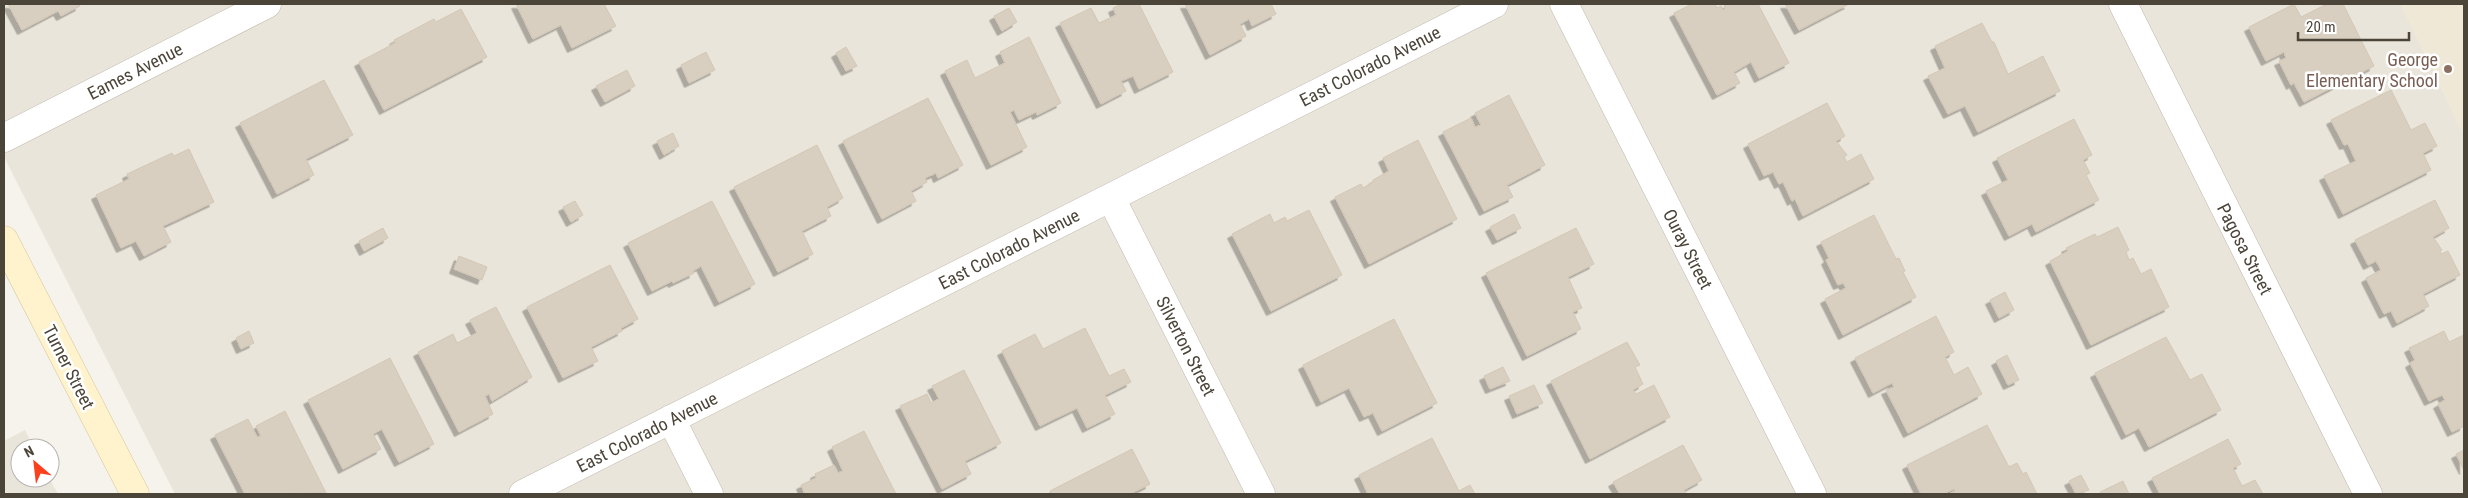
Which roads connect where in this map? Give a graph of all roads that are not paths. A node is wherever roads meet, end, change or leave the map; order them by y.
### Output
1 (267, 4) edge
2 (1494, 4) edge
3 (1564, 4) edge
4 (2123, 4) edge
5 (4, 138) edge
6 (1111, 198) junction
7 (4, 240) edge
8 (671, 419) junction
9 (135, 494) edge
10 (523, 494) edge
11 (710, 494) edge
12 (1261, 494) edge
13 (1812, 494) edge
14 (2368, 494) edge

1 - 5 street, Eames Avenue
2 - 6 street, East Colorado Avenue
3 - 13 street, Ouray Street
4 - 14 street, Pagosa Street
6 - 8 street, East Colorado Avenue
6 - 12 street, Silverton Street
7 - 9 street, Turner Street
8 - 10 street, East Colorado Avenue
8 - 11 street

